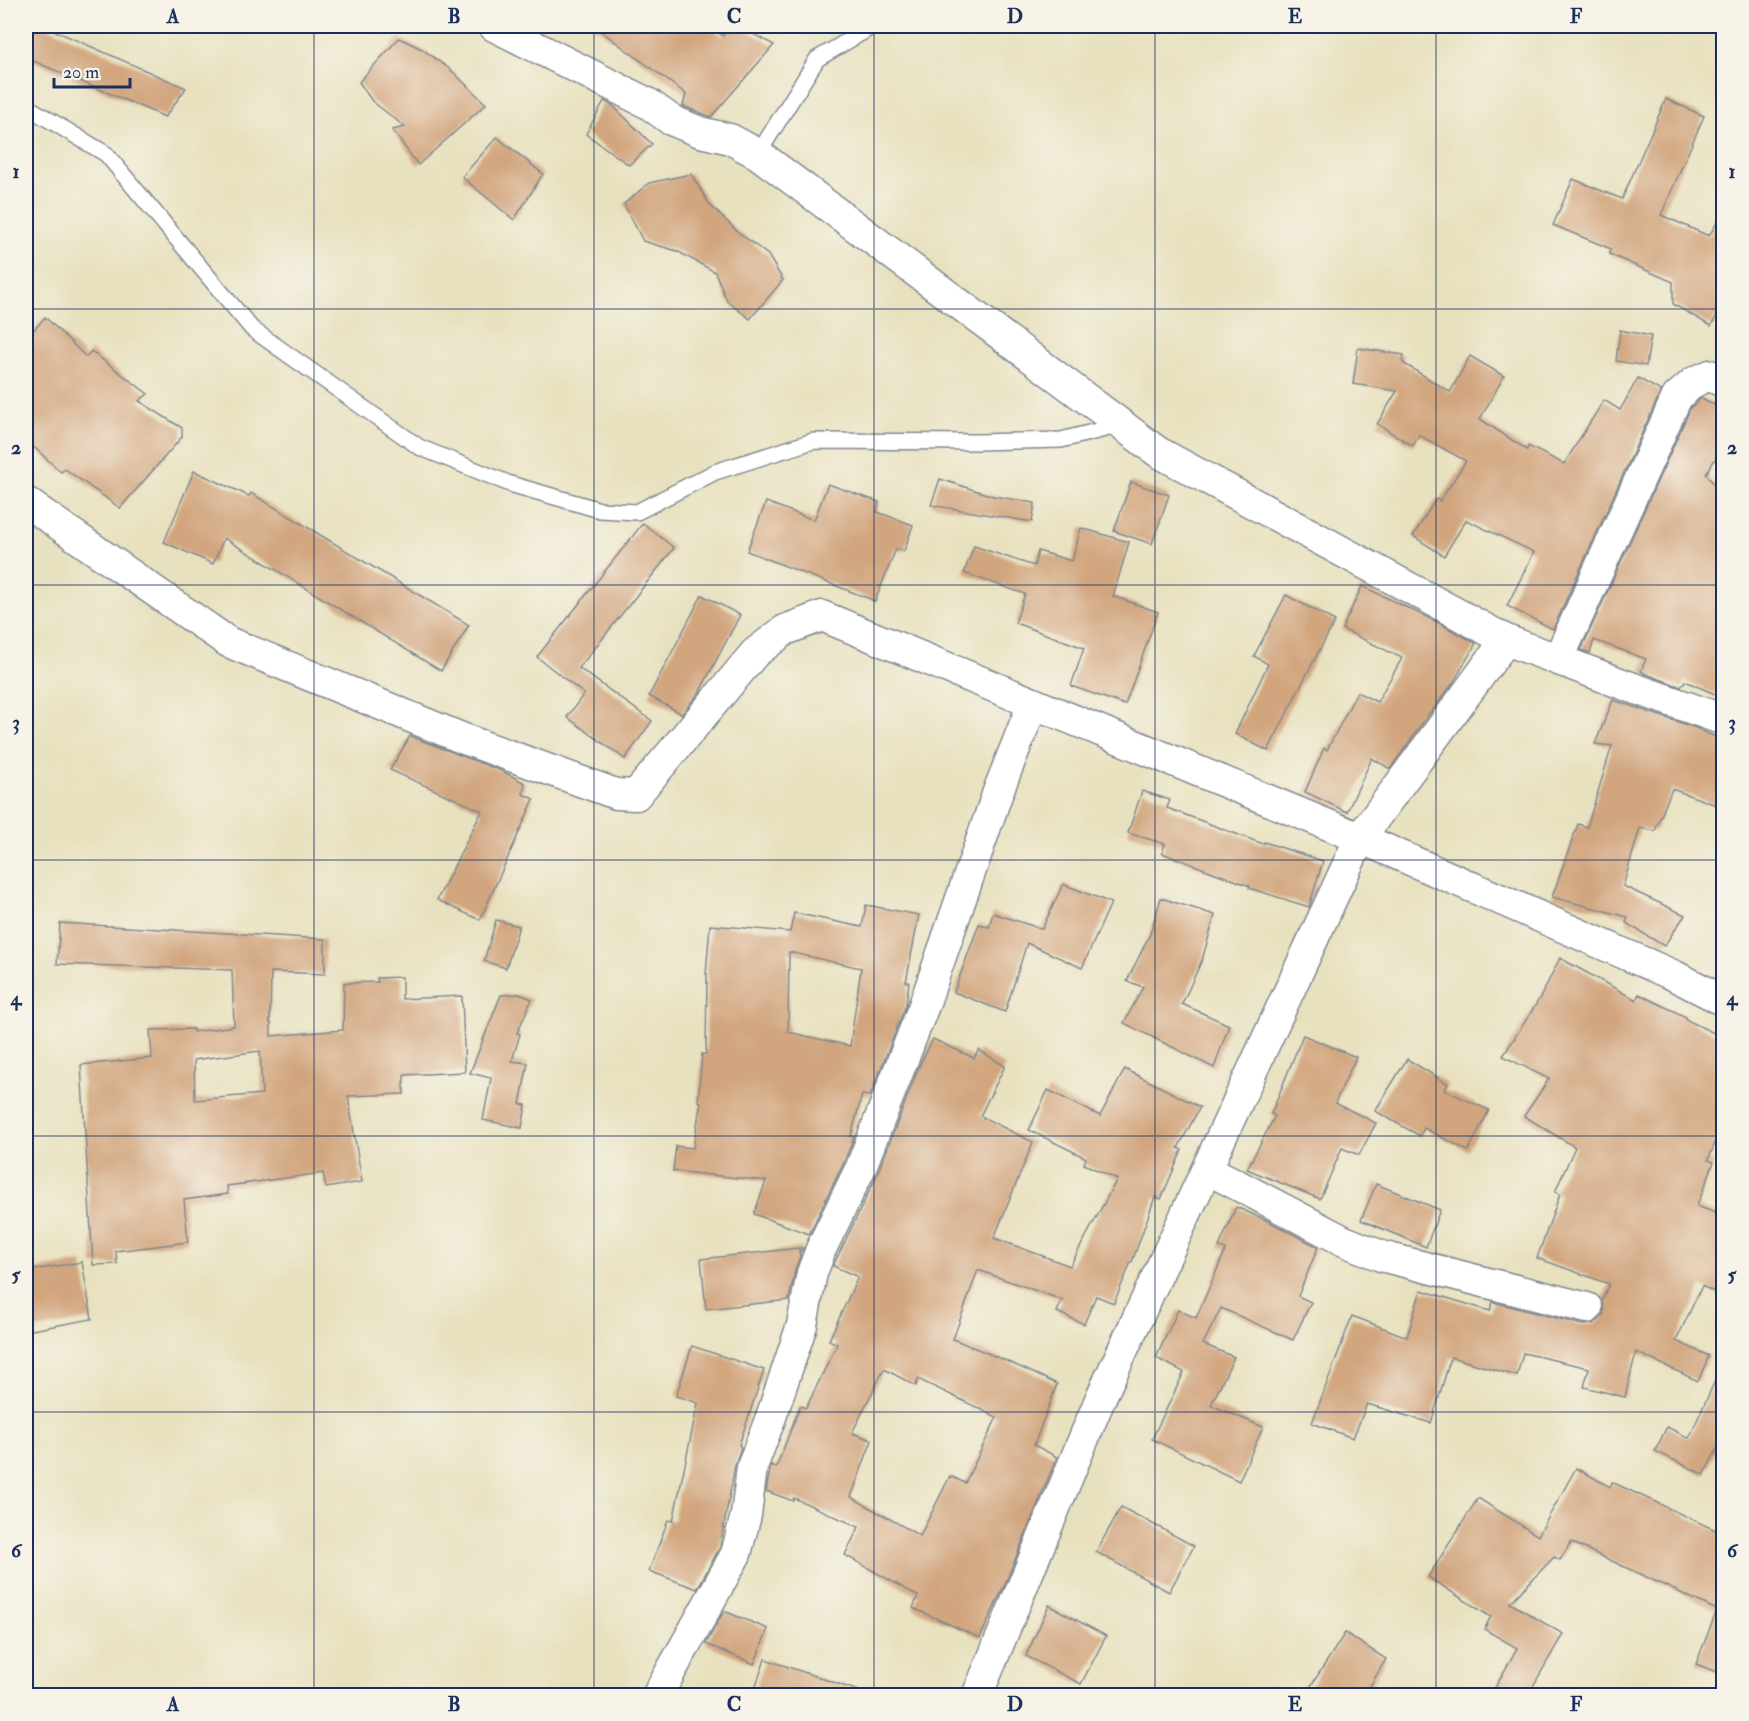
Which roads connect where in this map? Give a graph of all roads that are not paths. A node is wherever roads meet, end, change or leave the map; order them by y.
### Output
1 (494, 26) edge
2 (873, 26) edge
3 (26, 106) edge
4 (758, 154) junction
5 (1724, 383) edge
6 (1121, 425) junction
7 (26, 501) edge
8 (1506, 640) junction
9 (1558, 660) junction
10 (1033, 703) junction
11 (1724, 720) edge
12 (1360, 838) junction
13 (1724, 1001) edge
14 (1207, 1169) junction
15 (1587, 1308) dead end
16 (657, 1695) edge
17 (977, 1695) edge

1 - 4 street
2 - 4 lane
3 - 6 lane
4 - 6 street
5 - 9 street
6 - 8 street
7 - 10 street
8 - 9 street
8 - 12 street
9 - 11 street
10 - 12 street
10 - 16 street
12 - 13 street
12 - 14 street
14 - 15 street
14 - 17 street

